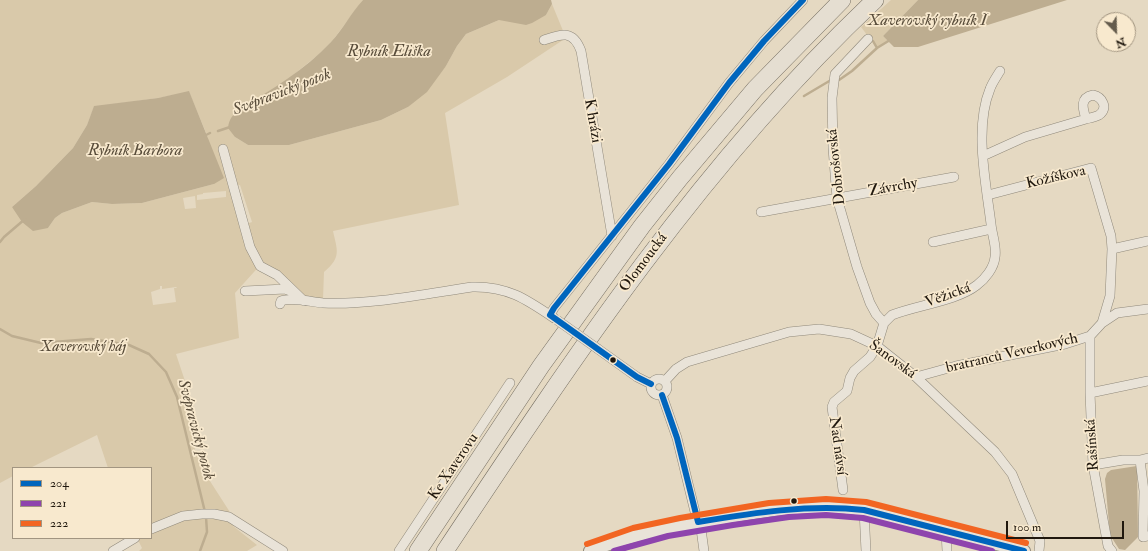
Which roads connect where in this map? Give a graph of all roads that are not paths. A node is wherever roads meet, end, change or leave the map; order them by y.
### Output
1 (803, 0) edge
2 (842, 0) edge
3 (875, 0) edge
4 (868, 39) dead end
5 (544, 40) dead end
6 (1000, 71) dead end
7 (1086, 119) dead end
8 (223, 149) dead end
9 (983, 156) junction
10 (954, 177) dead end
11 (988, 195) junction
12 (837, 198) junction
13 (761, 212) dead end
14 (991, 229) junction
15 (612, 236) junction
16 (1148, 241) edge
17 (933, 242) dead end
18 (1112, 249) junction
19 (245, 291) dead end
20 (294, 292) junction
21 (304, 301) junction
22 (280, 304) dead end
23 (1148, 309) edge
24 (554, 318) junction
25 (884, 323) junction
26 (1102, 323) junction
27 (1090, 336) junction
28 (877, 346) junction
29 (916, 377) junction
30 (665, 381) junction
31 (1148, 381) edge
32 (510, 383) dead end
33 (651, 384) junction
34 (1090, 393) junction
35 (662, 395) junction
36 (1144, 459) edge
37 (1093, 465) junction
38 (844, 490) dead end
39 (864, 510) junction
40 (698, 522) junction
41 (152, 529) edge
42 (946, 531) junction
43 (1148, 536) edge
44 (133, 539) edge
45 (609, 547) edge
46 (113, 551) edge
47 (283, 551) edge
48 (399, 551) edge
49 (418, 551) edge
50 (445, 551) edge
51 (590, 551) edge
52 (704, 551) edge
53 (866, 551) edge
54 (947, 551) edge
55 (1024, 551) edge
56 (1040, 551) edge
57 (1112, 551) edge

1 - 15 street
2 - 49 highway, Olomoucká
3 - 50 highway, Olomoucká
4 - 12 street, Dobrošovská
5 - 15 street, K hrázi
6 - 9 street, Věžická
7 - 9 street
8 - 20 street
9 - 11 street, Věžická
10 - 12 street, Závrchy
11 - 14 street, Věžická
11 - 18 street, Kožíškova
12 - 13 street, Závrchy
12 - 25 street, Dobrošovská
14 - 17 street
14 - 25 street, Věžická
15 - 24 street
16 - 18 street
18 - 26 street
19 - 20 street
20 - 21 street
21 - 22 street
21 - 24 street
23 - 26 street, bratranců Veverkových
24 - 33 street, bridge
25 - 28 street
26 - 27 street, bratranců Veverkových
27 - 29 street, bratranců Veverkových
27 - 34 street, Rašínská
28 - 29 street, Šanovská
28 - 30 street, Šanovská
28 - 38 street, Nad návsí
29 - 56 street, Šanovská
30 - 33 street
30 - 35 street
31 - 34 street
32 - 48 street, Ke Xaverovu
33 - 35 street
34 - 37 street, Rašínská
35 - 40 street
36 - 37 street
36 - 43 street
37 - 57 street, Rašínská
39 - 40 street
39 - 42 street
39 - 53 street
40 - 45 street
40 - 52 street
41 - 47 street
42 - 54 street
42 - 55 street
44 - 46 street
45 - 51 street

